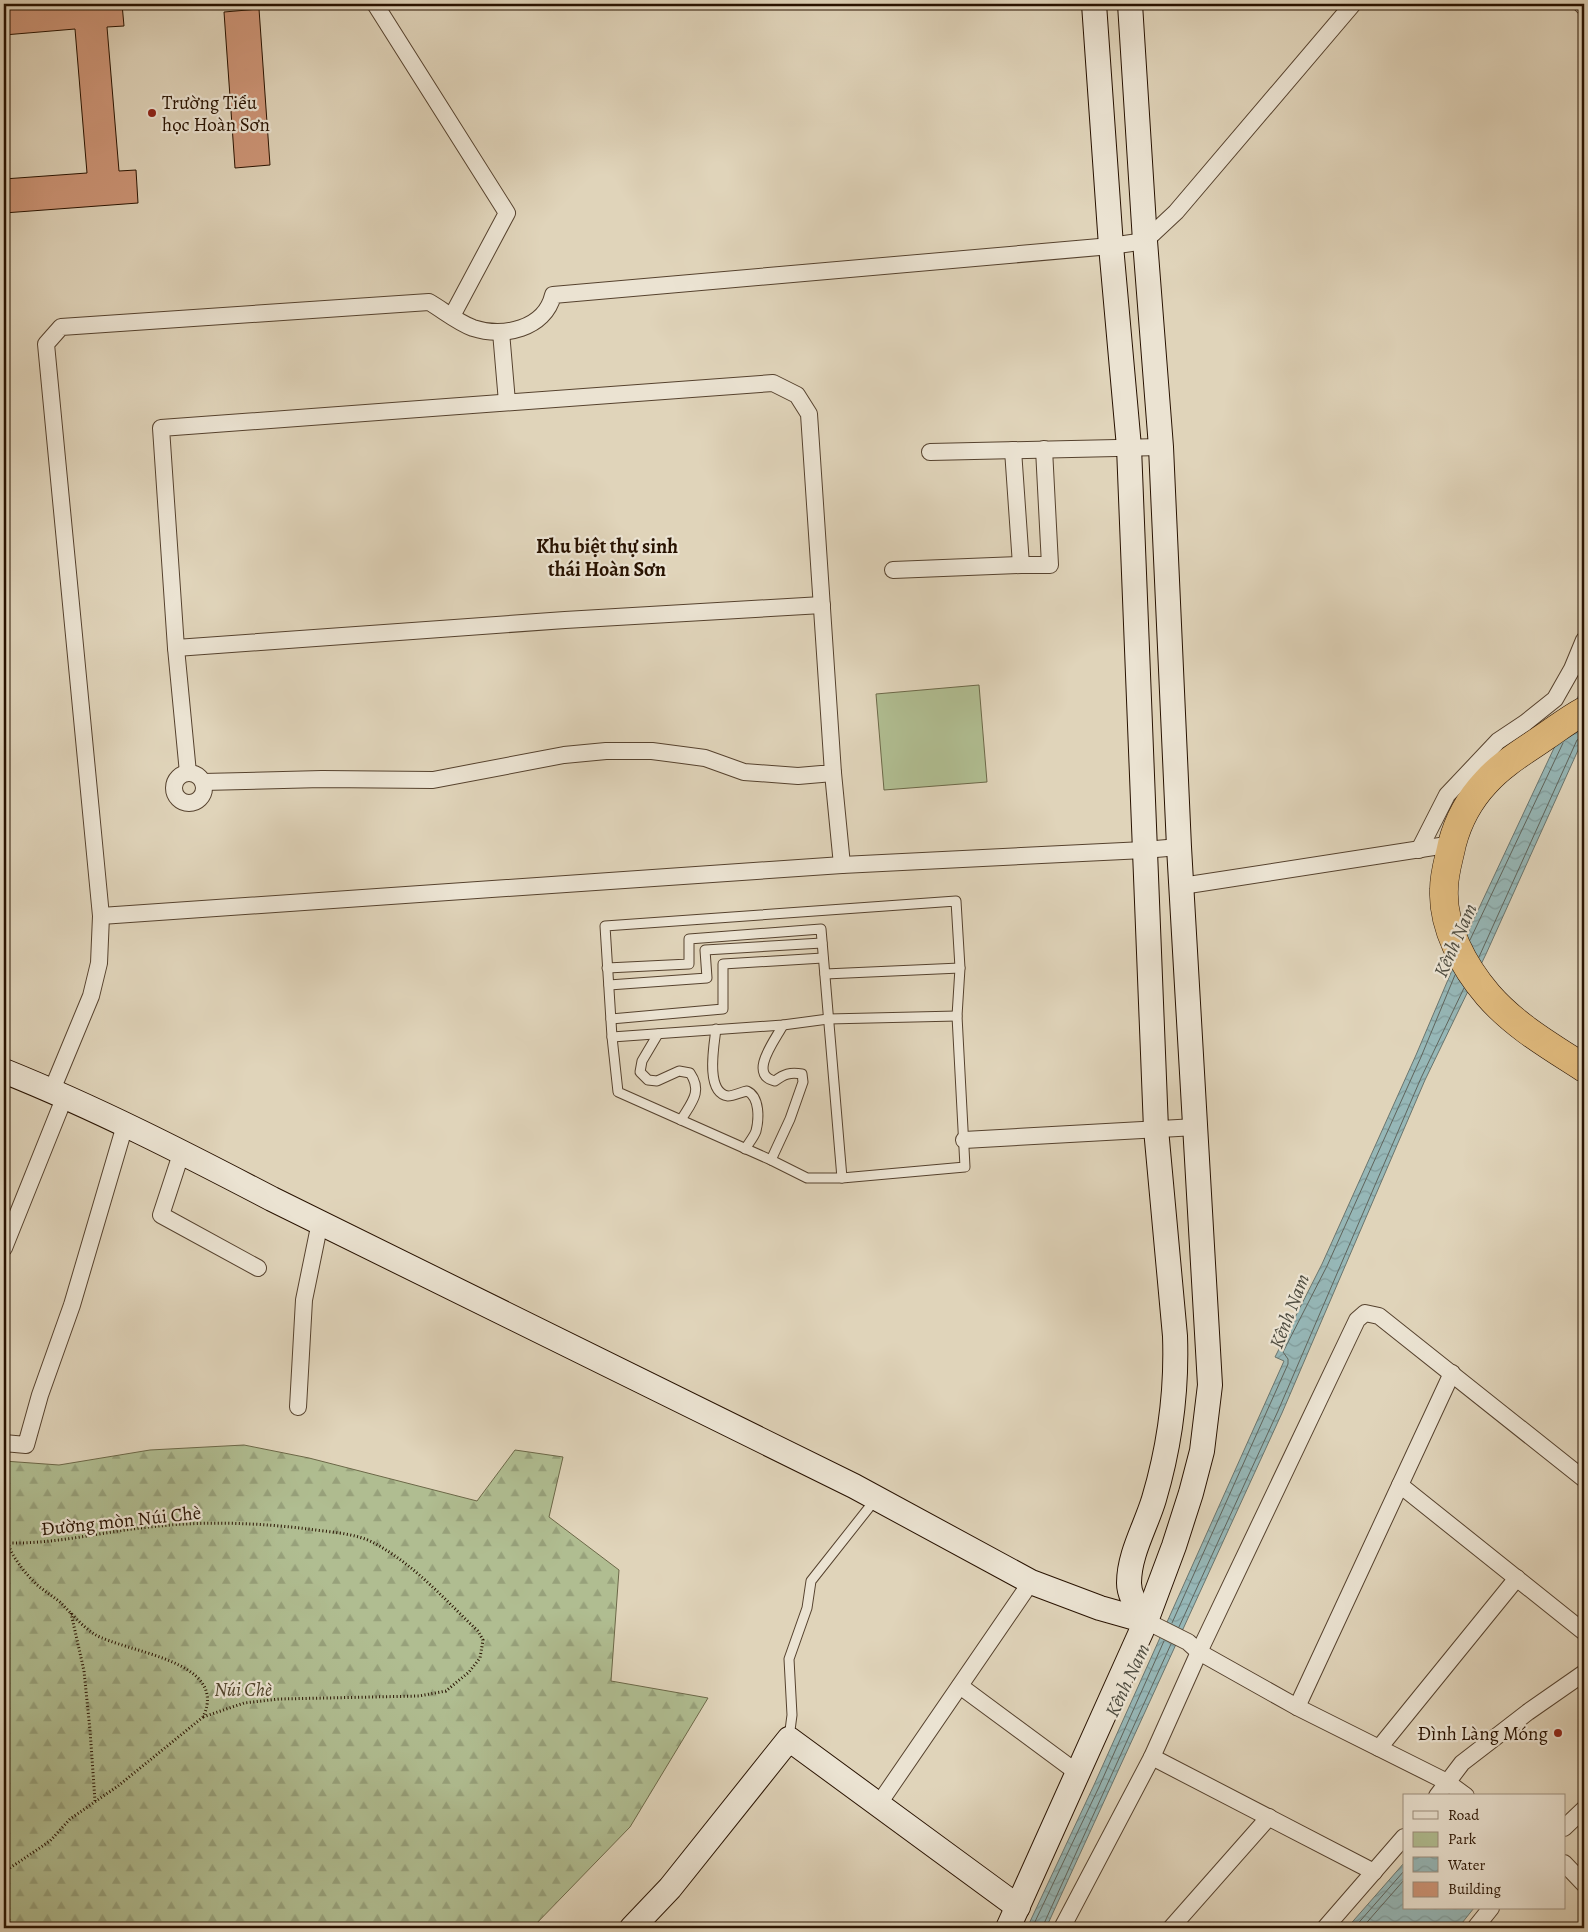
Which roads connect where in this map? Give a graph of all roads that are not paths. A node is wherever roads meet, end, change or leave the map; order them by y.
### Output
1 (375, 4) edge
2 (1094, 4) edge
3 (1130, 4) edge
4 (1353, 4) edge
5 (1581, 4) edge
6 (1584, 7) edge
7 (1145, 241) junction
8 (1111, 246) junction
9 (452, 316) junction
10 (501, 332) junction
11 (507, 402) junction
12 (1128, 447) junction
13 (1044, 448) junction
14 (1160, 448) junction
15 (1013, 450) junction
16 (930, 452) dead end
17 (1021, 565) junction
18 (892, 570) dead end
19 (822, 605) junction
20 (1584, 640) edge
21 (176, 648) junction
22 (1583, 712) edge
23 (188, 773) junction
24 (834, 773) junction
25 (203, 782) junction
26 (1452, 844) junction
27 (1179, 847) junction
28 (1144, 850) junction
29 (1419, 850) junction
30 (842, 865) junction
31 (1182, 886) junction
32 (101, 916) junction
33 (822, 943) junction
34 (823, 958) junction
35 (607, 968) junction
36 (960, 968) junction
37 (825, 974) junction
38 (609, 985) junction
39 (957, 1016) junction
40 (611, 1019) junction
41 (828, 1019) junction
42 (783, 1025) junction
43 (716, 1029) junction
44 (658, 1034) junction
45 (612, 1037) junction
46 (1584, 1068) edge
47 (4, 1071) edge
48 (59, 1093) junction
49 (681, 1120) junction
50 (125, 1125) junction
51 (1196, 1127) junction
52 (1156, 1129) junction
53 (964, 1140) junction
54 (745, 1149) junction
55 (182, 1151) junction
56 (771, 1160) junction
57 (842, 1178) junction
58 (320, 1222) junction
59 (4, 1248) edge
60 (258, 1268) dead end
61 (1452, 1373) junction
62 (298, 1407) dead end
63 (4, 1443) edge
64 (1584, 1479) edge
65 (1400, 1485) junction
66 (877, 1497) junction
67 (1517, 1578) junction
68 (1031, 1582) junction
69 (1146, 1621) junction
70 (1584, 1632) edge
71 (1194, 1647) junction
72 (1584, 1673) edge
73 (960, 1686) junction
74 (1298, 1707) junction
75 (788, 1739) junction
76 (1379, 1748) junction
77 (1152, 1757) junction
78 (1079, 1774) junction
79 (1448, 1782) junction
80 (1439, 1794) edge
81 (1463, 1794) edge
82 (878, 1805) junction
83 (1584, 1809) edge
84 (1269, 1817) junction
85 (1566, 1826) edge
86 (1403, 1838) edge
87 (1566, 1865) edge
88 (1374, 1872) junction
89 (1584, 1884) edge
90 (1018, 1907) junction
91 (1489, 1910) edge
92 (632, 1928) edge
93 (1008, 1928) edge
94 (1062, 1928) edge
95 (1171, 1928) edge
96 (1325, 1928) edge
97 (1475, 1928) edge

1 - 9 street
2 - 8 main road
3 - 7 main road
4 - 7 street
5 - 6 street
7 - 8 street
7 - 14 main road
8 - 10 street
8 - 12 main road
9 - 10 street
9 - 32 street
10 - 11 street
11 - 19 street
11 - 21 street
12 - 13 street
12 - 14 street
12 - 28 main road
13 - 15 street
13 - 17 street
14 - 27 main road
15 - 16 street
15 - 17 street
17 - 18 street
19 - 21 street
19 - 24 street
20 - 29 street
21 - 23 street
22 - 26 highway
23 - 25 street
23 - 25 street
24 - 25 street
24 - 30 street
26 - 29 street
26 - 46 highway
27 - 28 street
27 - 31 main road
28 - 30 street
28 - 52 main road
29 - 31 street
30 - 32 street
31 - 51 main road
32 - 48 street
33 - 34 lane
33 - 35 lane
33 - 38 lane
34 - 37 lane
34 - 40 lane
35 - 36 lane
35 - 38 lane
36 - 37 lane
36 - 39 lane
37 - 41 lane
38 - 40 lane
39 - 41 lane
39 - 53 lane
40 - 45 lane
41 - 42 lane
41 - 57 lane
42 - 43 lane
42 - 56 lane
43 - 44 lane
43 - 54 lane
44 - 45 lane
44 - 49 lane
45 - 49 lane
47 - 48 main road
48 - 50 main road
48 - 59 street
49 - 54 lane
50 - 55 main road
50 - 63 street
51 - 52 street
51 - 69 main road
52 - 53 street
52 - 69 main road
53 - 57 lane
54 - 56 lane
55 - 58 main road
55 - 60 street
56 - 57 lane
58 - 62 street
58 - 66 main road
61 - 64 street
61 - 65 street
61 - 71 street
65 - 67 street
65 - 74 street
66 - 68 main road
66 - 75 lane
67 - 70 street
67 - 76 street
68 - 69 main road
68 - 73 street
69 - 71 street
69 - 78 main road
71 - 74 street
71 - 77 street
72 - 79 street
73 - 78 street
73 - 82 street
74 - 76 street
75 - 82 main road
75 - 92 main road
76 - 79 street
77 - 84 street
77 - 94 street
78 - 90 main road
79 - 80 street
79 - 81 street
82 - 90 main road
83 - 85 street
84 - 88 street
84 - 95 street
86 - 88 street
87 - 89 street
88 - 96 street
90 - 93 main road
91 - 97 street

